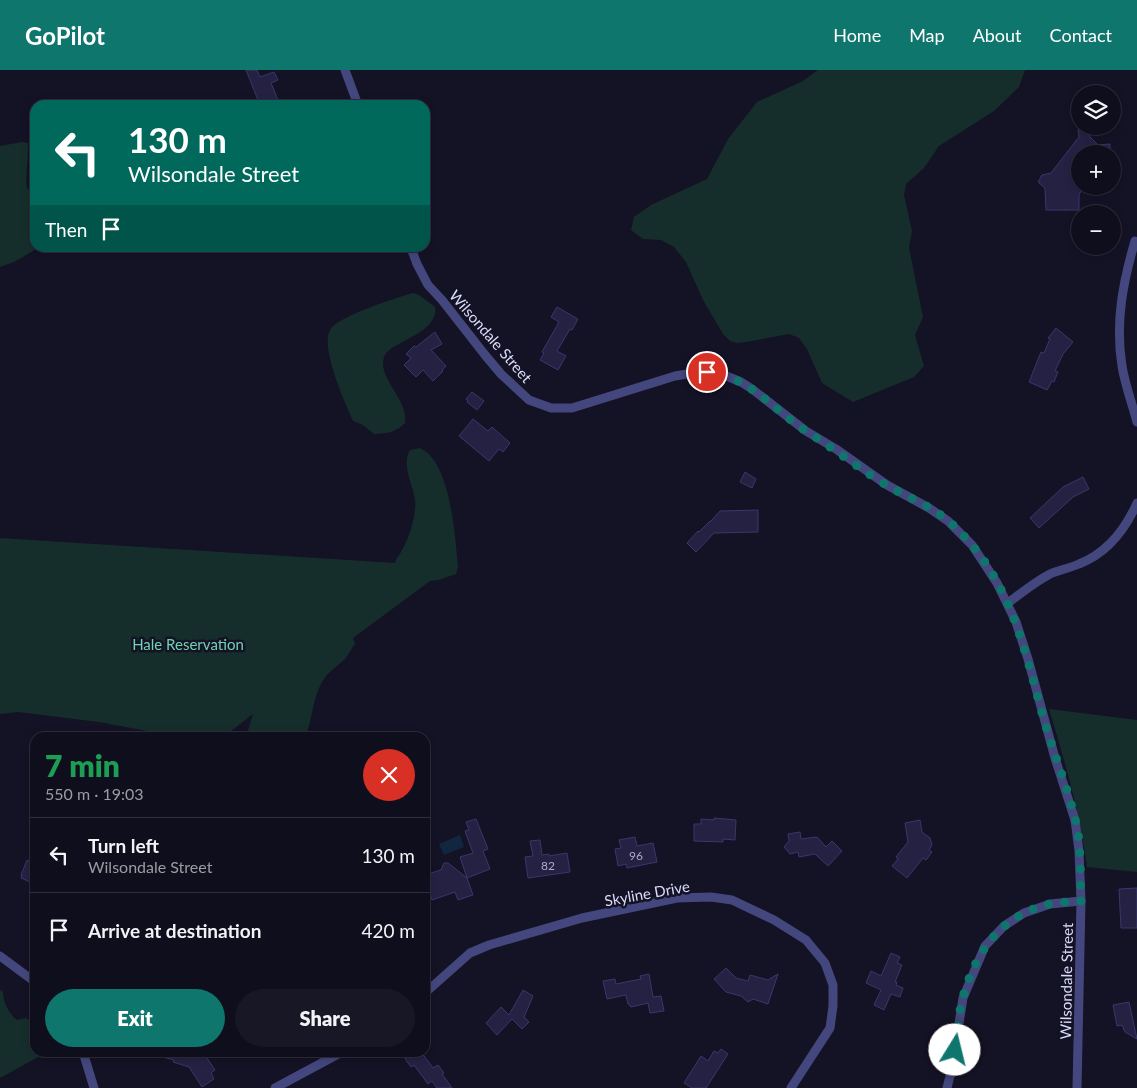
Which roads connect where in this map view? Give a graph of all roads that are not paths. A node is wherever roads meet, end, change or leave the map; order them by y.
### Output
1 (345, 70) edge
2 (356, 100) edge
3 (1135, 241) dead end
4 (412, 252) edge
5 (1137, 422) edge
6 (1137, 504) edge
7 (1008, 603) junction
8 (1081, 901) junction
9 (0, 956) edge
10 (30, 978) edge
11 (430, 988) edge
12 (85, 1057) edge
13 (333, 1057) edge
14 (94, 1088) edge
15 (275, 1088) edge
16 (791, 1088) edge
17 (947, 1088) edge
18 (1077, 1088) edge

1 - 2 street
3 - 5 street
4 - 7 street, Wilsondale Street
6 - 7 street
7 - 8 street, Wilsondale Street
8 - 17 street
8 - 18 street, Wilsondale Street
9 - 10 street
11 - 16 street, Skyline Drive
12 - 14 street
13 - 15 street

